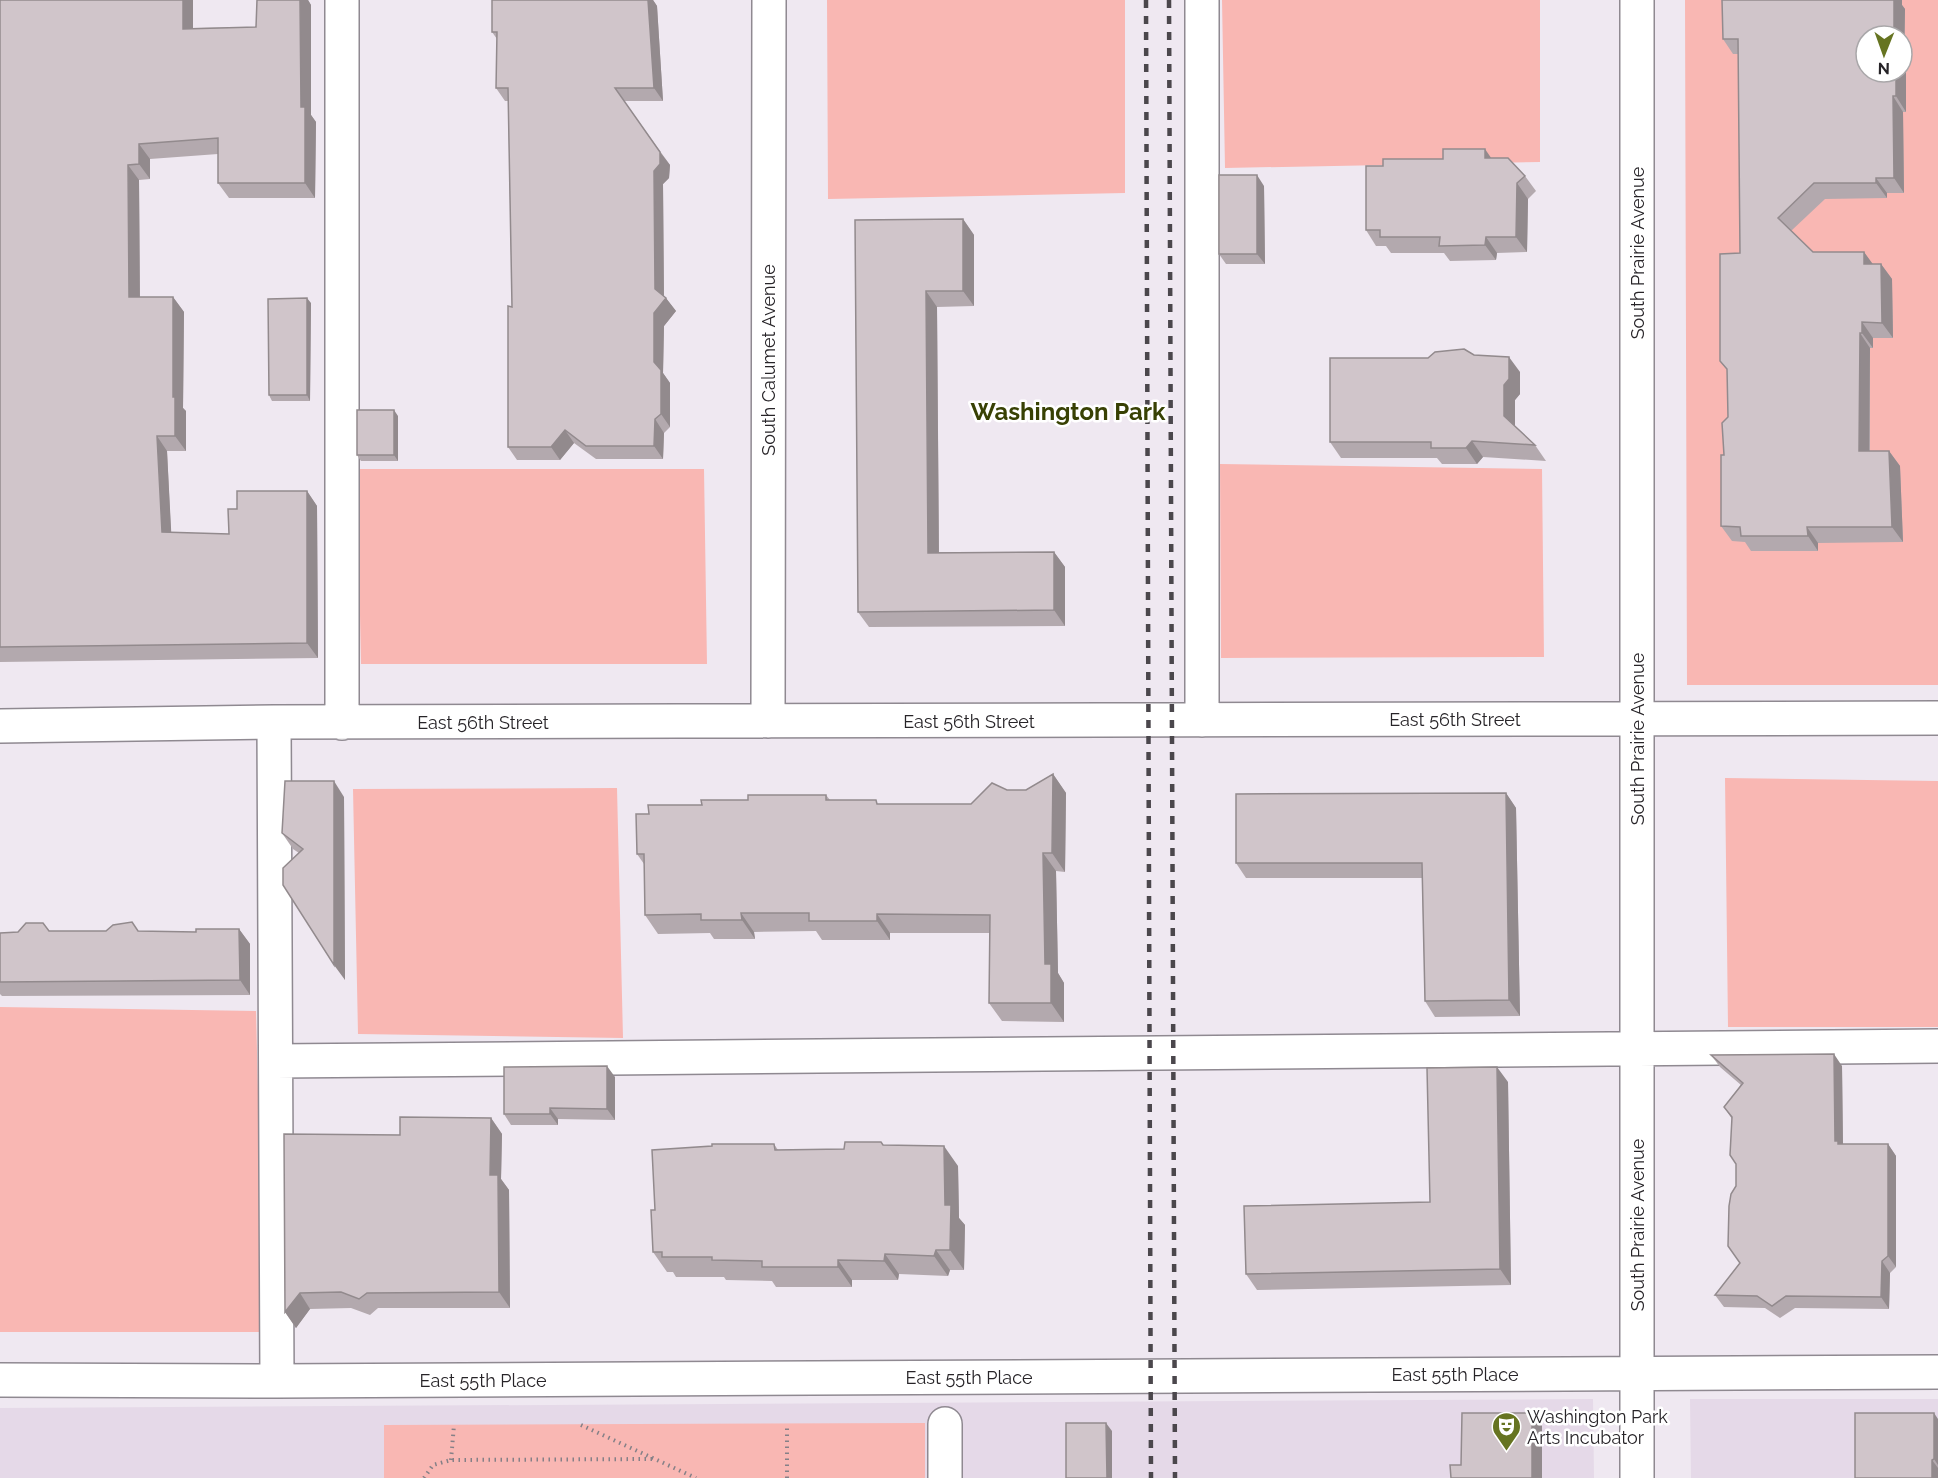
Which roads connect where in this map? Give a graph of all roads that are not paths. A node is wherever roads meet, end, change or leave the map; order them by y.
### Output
1 (342, 0) edge
2 (769, 0) edge
3 (1202, 0) edge
4 (1637, 0) edge
5 (1938, 718) edge
6 (1637, 719) junction
7 (1202, 720) junction
8 (768, 721) junction
9 (274, 722) junction
10 (342, 723) junction
11 (0, 726) edge
12 (1938, 1046) edge
13 (1637, 1049) junction
14 (276, 1061) junction
15 (1938, 1372) edge
16 (1637, 1373) junction
17 (0, 1380) edge
18 (277, 1381) junction
19 (945, 1424) dead end
20 (945, 1478) edge
21 (1637, 1478) edge

1 - 10 street
2 - 8 street, South Calumet Avenue
3 - 7 street
4 - 6 street, South Prairie Avenue
5 - 6 street, East 56th Street
6 - 7 street, East 56th Street
6 - 13 street, South Prairie Avenue
7 - 8 street, East 56th Street
8 - 10 street, East 56th Street
9 - 10 street, East 56th Street
9 - 11 street, East 56th Street
9 - 14 street
12 - 13 street
13 - 14 street
13 - 16 street, South Prairie Avenue
14 - 18 street
15 - 16 street, East 55th Place
16 - 18 street, East 55th Place
16 - 21 street, South Prairie Avenue
17 - 18 street, East 55th Place
19 - 20 street

